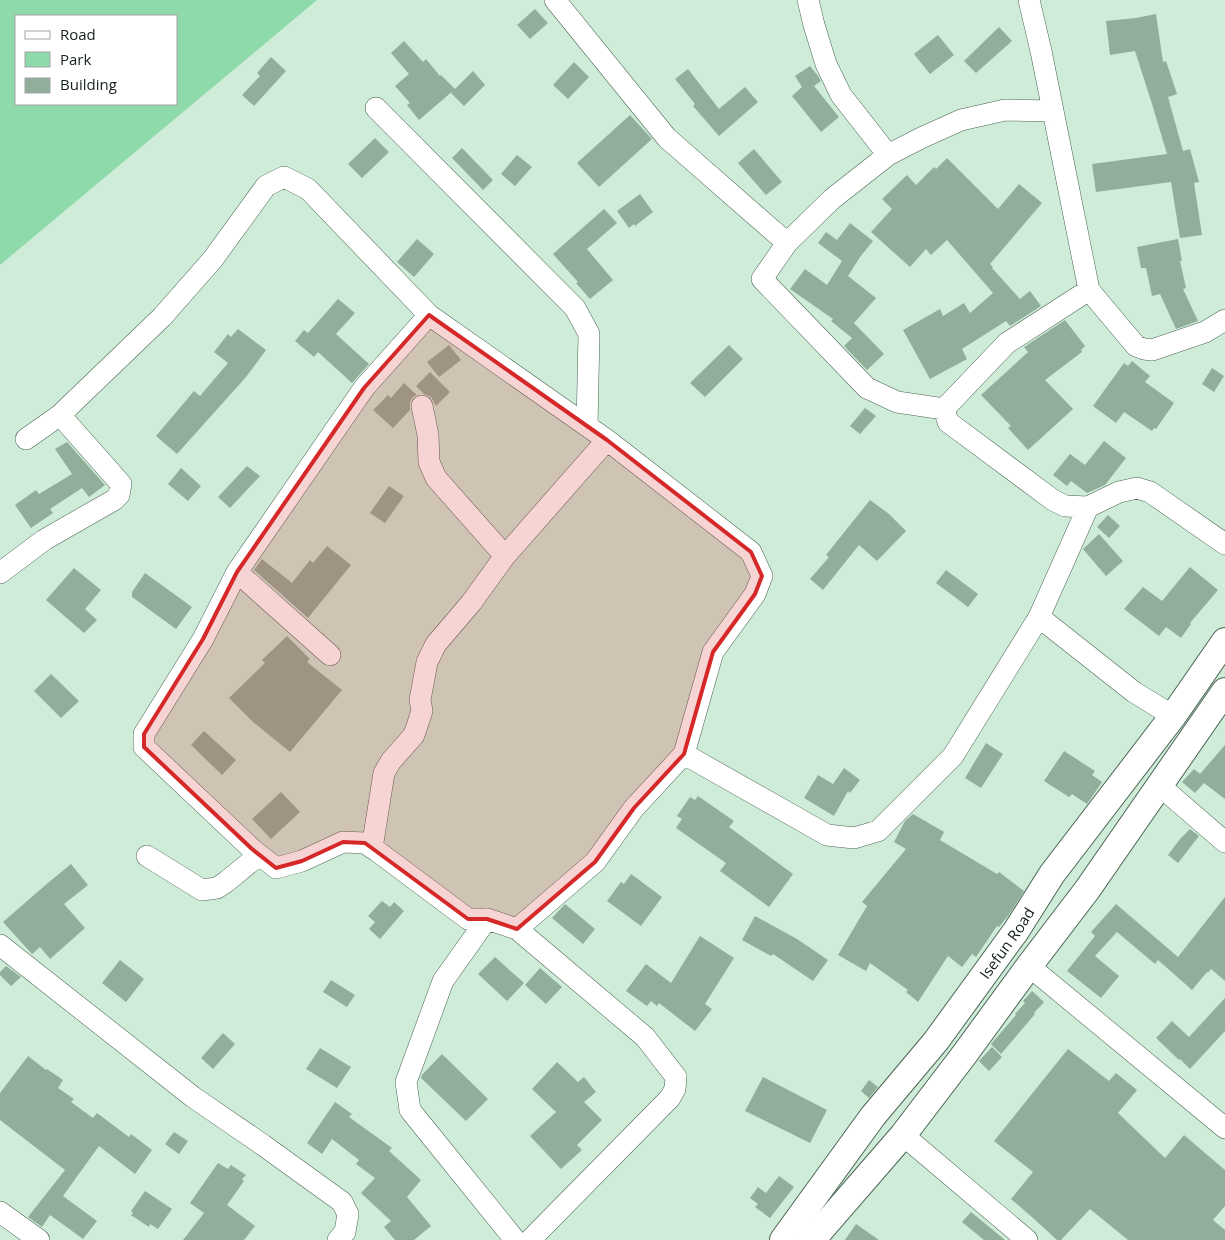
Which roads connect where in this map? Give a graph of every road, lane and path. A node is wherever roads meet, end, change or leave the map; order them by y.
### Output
1 (555, 0) edge
2 (808, 0) edge
3 (1028, 0) edge
4 (376, 108) dead end
5 (1053, 111) junction
6 (888, 155) junction
7 (788, 242) junction
8 (1089, 290) junction
9 (429, 315) junction
10 (1225, 320) edge
11 (422, 406) dead end
12 (944, 409) junction
13 (60, 415) junction
14 (587, 426) junction
15 (26, 439) dead end
16 (607, 440) junction
17 (1088, 507) junction
18 (1225, 544) edge
19 (505, 556) junction
20 (237, 572) junction
21 (0, 573) edge
22 (1039, 617) junction
23 (1225, 641) edge
24 (330, 655) dead end
25 (1225, 691) edge
26 (1173, 716) junction
27 (684, 754) junction
28 (1160, 786) junction
29 (1225, 842) edge
30 (372, 848) junction
31 (259, 855) junction
32 (147, 856) dead end
33 (487, 919) junction
34 (517, 930) junction
35 (0, 945) edge
36 (1029, 966) junction
37 (1225, 1128) edge
38 (903, 1135) junction
39 (0, 1212) edge
40 (38, 1240) edge
41 (338, 1240) edge
42 (515, 1240) edge
43 (530, 1240) edge
44 (783, 1240) edge
45 (812, 1240) edge
46 (1027, 1240) edge

1 - 7 street
2 - 6 street
3 - 5 street
4 - 14 street
5 - 6 street
5 - 8 street
6 - 7 street
7 - 12 street
8 - 10 street
8 - 12 street
9 - 13 street
9 - 14 street
9 - 20 street
11 - 19 street
12 - 17 street
13 - 15 street
13 - 21 street
14 - 16 street
16 - 19 street
16 - 27 street
17 - 18 street
17 - 22 street
19 - 30 street
20 - 24 street
20 - 31 street
22 - 26 street
22 - 27 street
23 - 26 street, Isefun Road
25 - 28 street
26 - 44 street, Isefun Road
27 - 34 street
28 - 29 street
28 - 36 street
30 - 31 street
30 - 33 street
31 - 32 street
33 - 34 street
33 - 42 street
34 - 43 street
35 - 41 street
36 - 37 street
36 - 38 street
38 - 45 street
38 - 46 street
39 - 40 street

